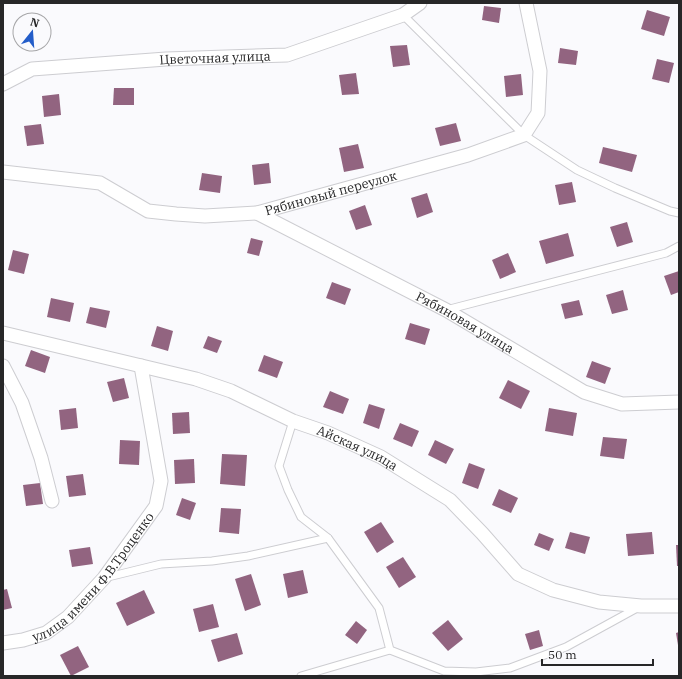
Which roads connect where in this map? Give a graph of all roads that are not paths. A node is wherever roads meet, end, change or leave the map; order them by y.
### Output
1 (420, 3) edge
2 (526, 3) edge
3 (403, 15) junction
4 (3, 84) edge
5 (524, 135) junction
6 (3, 172) edge
7 (257, 213) junction
8 (679, 213) edge
9 (679, 246) edge
10 (446, 310) junction
11 (3, 333) edge
12 (3, 366) edge
13 (141, 366) junction
14 (679, 402) edge
15 (293, 421) junction
16 (52, 501) dead end
17 (328, 538) junction
18 (104, 578) junction
19 (641, 606) junction
20 (679, 606) edge
21 (3, 643) edge
22 (390, 650) junction
23 (301, 676) edge

1 - 3 street, Цветочная улица
2 - 5 street
3 - 4 street, Цветочная улица
3 - 5 lane
5 - 7 street, Рябиновый переулок
5 - 8 lane
6 - 7 street, Рябиновый переулок
7 - 10 street, Рябиновая улица
9 - 10 lane
10 - 14 street, Рябиновая улица
11 - 13 street, Айская улица
12 - 16 street
13 - 15 street, Айская улица
13 - 18 street, улица имени Ф.В.Троценко
15 - 17 lane
15 - 19 street, Айская улица
17 - 18 lane
17 - 22 lane
18 - 21 street, улица имени Ф.В.Троценко
19 - 20 street, Айская улица
19 - 22 lane
22 - 23 lane

